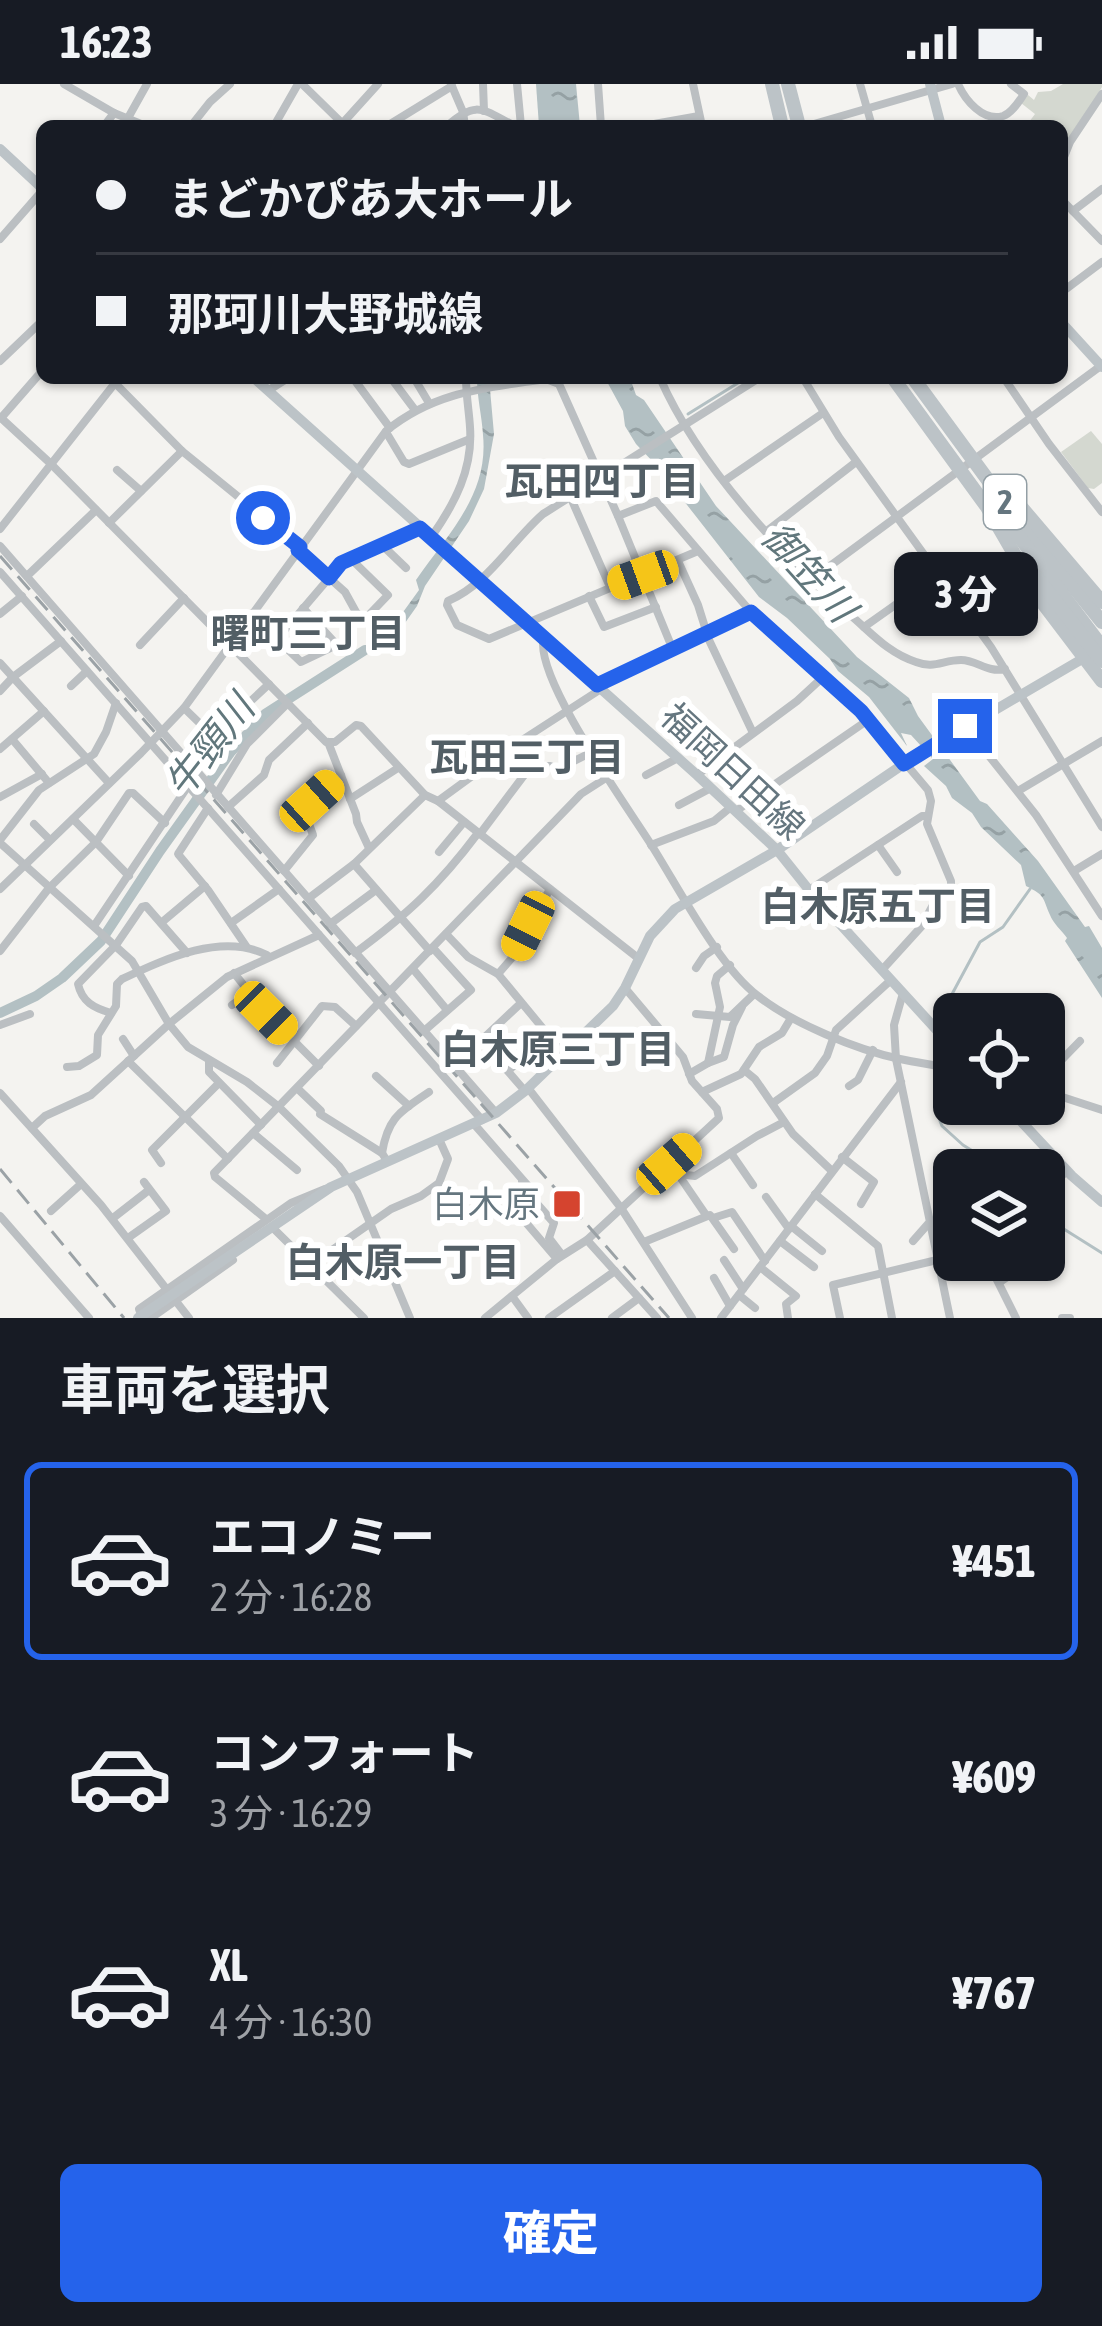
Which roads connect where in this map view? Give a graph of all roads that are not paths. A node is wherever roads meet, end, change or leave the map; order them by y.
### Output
1 (64, 84) edge
2 (147, 84) edge
3 (230, 84) edge
4 (300, 84) edge
5 (378, 84) edge
6 (483, 84) edge
7 (517, 84) edge
8 (598, 84) edge
9 (693, 84) edge
10 (784, 84) edge
11 (860, 84) edge
12 (955, 84) edge
13 (1011, 84) edge
14 (451, 85) edge
15 (931, 87) edge
16 (1100, 100) edge
17 (867, 109) junction
18 (484, 111) junction
19 (463, 112) junction
20 (115, 113) junction
21 (128, 118) junction
22 (109, 120) edge
23 (132, 120) edge
24 (196, 120) edge
25 (278, 120) edge
26 (337, 120) edge
27 (346, 120) edge
28 (396, 120) edge
29 (454, 120) edge
30 (464, 120) edge
31 (504, 120) edge
32 (518, 120) edge
33 (601, 120) edge
34 (700, 120) edge
35 (786, 120) edge
36 (801, 120) edge
37 (826, 120) edge
38 (870, 120) edge
39 (939, 120) edge
40 (1068, 147) edge
41 (0, 149) edge
42 (36, 183) edge
43 (1102, 189) edge
44 (36, 196) edge
45 (1068, 207) edge
46 (1072, 211) junction
47 (0, 239) edge
48 (1102, 241) edge
49 (1102, 262) edge
50 (1068, 288) edge
51 (36, 327) edge
52 (1068, 329) edge
53 (0, 362) edge
54 (1102, 366) edge
55 (36, 378) edge
56 (115, 384) edge
57 (120, 384) edge
58 (260, 384) edge
59 (279, 384) edge
60 (357, 384) edge
61 (396, 384) edge
62 (418, 384) edge
63 (467, 384) edge
64 (515, 384) edge
65 (559, 384) edge
66 (663, 384) edge
67 (749, 384) edge
68 (806, 384) edge
69 (897, 384) edge
70 (906, 384) edge
71 (921, 384) edge
72 (922, 384) edge
73 (1008, 384) edge
74 (268, 391) junction
75 (468, 391) junction
76 (429, 403) junction
77 (415, 410) junction
78 (823, 413) junction
79 (1030, 416) junction
80 (1, 418) edge
81 (683, 425) junction
82 (388, 429) junction
83 (470, 439) junction
84 (182, 451) junction
85 (979, 456) junction
86 (856, 462) junction
87 (50, 463) junction
88 (117, 470) dead end
89 (356, 470) junction
90 (959, 470) junction
91 (601, 476) junction
92 (724, 481) junction
93 (141, 491) junction
94 (1102, 491) edge
95 (570, 496) junction
96 (1091, 499) junction
97 (987, 507) junction
98 (97, 510) junction
99 (1102, 512) edge
100 (895, 515) junction
101 (618, 516) junction
102 (109, 523) junction
103 (420, 528) junction
104 (0, 529) edge
105 (767, 531) junction
106 (431, 537) junction
107 (382, 545) junction
108 (0, 546) edge
109 (299, 548) junction
110 (698, 551) junction
111 (351, 560) junction
112 (678, 560) junction
113 (406, 568) dead end
114 (0, 572) edge
115 (938, 574) junction
116 (643, 575) junction
117 (27, 576) junction
118 (329, 578) junction
119 (480, 580) junction
120 (812, 580) junction
121 (610, 587) junction
122 (22, 596) junction
123 (589, 596) junction
124 (184, 598) junction
125 (1102, 602) edge
126 (656, 607) junction
127 (303, 608) junction
128 (751, 612) junction
129 (0, 614) edge
130 (251, 614) junction
131 (527, 622) junction
132 (1102, 622) edge
133 (864, 627) junction
134 (706, 634) junction
135 (544, 637) junction
136 (277, 639) junction
137 (61, 641) junction
138 (140, 645) dead end
139 (230, 645) junction
140 (1102, 645) edge
141 (673, 650) junction
142 (1083, 658) junction
143 (1102, 661) edge
144 (0, 663) edge
145 (1004, 669) junction
146 (87, 671) junction
147 (13, 677) junction
148 (822, 678) junction
149 (1102, 681) edge
150 (270, 685) junction
151 (71, 686) dead end
152 (599, 687) junction
153 (0, 692) edge
154 (1022, 694) junction
155 (116, 703) junction
156 (288, 703) junction
157 (184, 707) junction
158 (567, 710) junction
159 (44, 711) junction
160 (868, 719) junction
161 (308, 723) junction
162 (960, 730) junction
163 (162, 732) junction
164 (753, 733) junction
165 (12, 739) junction
166 (1102, 741) edge
167 (328, 742) junction
168 (150, 743) junction
169 (0, 749) edge
170 (590, 753) junction
171 (728, 753) junction
172 (497, 758) junction
173 (678, 758) junction
174 (88, 760) junction
175 (906, 762) junction
176 (1064, 764) junction
177 (531, 766) junction
178 (398, 767) junction
179 (42, 774) junction
180 (341, 775) junction
181 (646, 775) dead end
182 (698, 775) junction
183 (606, 778) junction
184 (49, 783) junction
185 (109, 783) junction
186 (188, 786) junction
187 (711, 788) junction
188 (1018, 791) junction
189 (216, 795) junction
190 (424, 795) junction
191 (756, 796) junction
192 (0, 797) edge
193 (350, 799) junction
194 (438, 801) junction
195 (679, 805) dead end
196 (227, 807) junction
197 (208, 808) junction
198 (734, 809) junction
199 (928, 816) junction
200 (74, 819) junction
201 (464, 822) junction
202 (34, 824) dead end
203 (165, 824) junction
204 (1102, 827) edge
205 (479, 834) junction
206 (0, 841) edge
207 (50, 841) junction
208 (96, 842) junction
209 (651, 845) junction
210 (878, 845) junction
211 (369, 848) junction
212 (777, 850) junction
213 (439, 852) dead end
214 (1102, 854) edge
215 (516, 863) junction
216 (354, 864) junction
217 (23, 866) junction
218 (284, 871) junction
219 (1074, 871) junction
220 (897, 872) dead end
221 (129, 876) junction
222 (205, 886) junction
223 (49, 888) junction
224 (0, 889) edge
225 (279, 889) junction
226 (550, 889) junction
227 (376, 890) junction
228 (809, 890) junction
229 (309, 898) junction
230 (686, 902) junction
231 (1102, 916) edge
232 (401, 919) junction
233 (161, 923) junction
234 (231, 923) junction
235 (330, 924) junction
236 (94, 926) junction
237 (446, 934) junction
238 (319, 935) junction
239 (115, 944) junction
240 (246, 946) junction
241 (717, 947) junction
242 (432, 949) junction
243 (0, 951) edge
244 (356, 952) junction
245 (187, 953) junction
246 (268, 956) junction
247 (638, 958) junction
248 (730, 964) junction
249 (695, 968) dead end
250 (413, 970) junction
251 (139, 971) junction
252 (234, 973) junction
253 (498, 974) junction
254 (887, 975) junction
255 (625, 988) junction
256 (390, 992) junction
257 (903, 992) junction
258 (249, 993) junction
259 (754, 994) junction
260 (379, 1003) junction
261 (521, 1003) junction
262 (232, 1005) dead end
263 (742, 1007) junction
264 (447, 1010) junction
265 (111, 1012) junction
266 (30, 1014) dead end
267 (697, 1014) dead end
268 (718, 1017) junction
269 (790, 1018) junction
270 (169, 1024) junction
271 (0, 1025) edge
272 (356, 1026) junction
273 (933, 1026) edge
274 (424, 1031) junction
275 (548, 1034) junction
276 (835, 1037) junction
277 (123, 1039) dead end
278 (481, 1040) junction
279 (1080, 1041) dead end
280 (294, 1042) junction
281 (873, 1051) junction
282 (564, 1054) junction
283 (1065, 1056) edge
284 (131, 1058) junction
285 (896, 1059) junction
286 (209, 1062) junction
287 (277, 1063) dead end
288 (708, 1063) junction
289 (933, 1065) edge
290 (319, 1066) junction
291 (454, 1066) junction
292 (67, 1067) dead end
293 (744, 1070) junction
294 (508, 1071) junction
295 (689, 1074) junction
296 (376, 1076) dead end
297 (901, 1082) junction
298 (219, 1083) junction
299 (849, 1086) dead end
300 (298, 1089) junction
301 (526, 1089) junction
302 (429, 1092) dead end
303 (701, 1092) junction
304 (0, 1093) edge
305 (1065, 1098) edge
306 (773, 1103) junction
307 (409, 1106) junction
308 (279, 1107) junction
309 (1102, 1110) edge
310 (496, 1113) junction
311 (184, 1117) junction
312 (478, 1122) junction
313 (784, 1122) junction
314 (261, 1125) junction
315 (1025, 1125) edge
316 (32, 1128) junction
317 (253, 1133) junction
318 (439, 1139) junction
319 (731, 1153) junction
320 (842, 1156) junction
321 (384, 1157) junction
322 (228, 1159) junction
323 (161, 1163) dead end
324 (669, 1164) junction
325 (297, 1171) dead end
326 (832, 1171) junction
327 (1068, 1171) junction
328 (1065, 1173) edge
329 (678, 1174) junction
330 (348, 1178) junction
331 (520, 1178) junction
332 (81, 1184) junction
333 (753, 1185) dead end
334 (331, 1187) junction
335 (531, 1194) junction
336 (815, 1194) junction
337 (766, 1197) dead end
338 (1102, 1202) edge
339 (861, 1204) dead end
340 (621, 1208) junction
341 (514, 1209) junction
342 (51, 1211) dead end
343 (0, 1216) edge
344 (710, 1216) junction
345 (112, 1219) junction
346 (266, 1219) junction
347 (551, 1219) junction
348 (929, 1222) junction
349 (370, 1224) junction
350 (790, 1228) junction
351 (275, 1230) junction
352 (535, 1233) junction
353 (128, 1238) junction
354 (933, 1239) edge
355 (587, 1240) junction
356 (780, 1241) junction
357 (914, 1241) dead end
358 (644, 1242) junction
359 (734, 1249) dead end
360 (822, 1251) dead end
361 (898, 1256) dead end
362 (559, 1257) junction
363 (724, 1260) dead end
364 (933, 1261) edge
365 (762, 1264) junction
366 (309, 1266) junction
367 (814, 1268) dead end
368 (901, 1270) junction
369 (615, 1271) junction
370 (884, 1274) junction
371 (714, 1278) dead end
372 (942, 1281) edge
373 (1000, 1282) edge
374 (166, 1289) junction
375 (741, 1292) junction
376 (512, 1296) junction
377 (639, 1298) junction
378 (176, 1300) junction
379 (730, 1306) junction
380 (755, 1308) dead end
381 (88, 1318) edge
382 (144, 1318) edge
383 (189, 1318) edge
384 (364, 1318) edge
385 (410, 1318) edge
386 (484, 1318) edge
387 (528, 1318) edge
388 (550, 1318) edge
389 (612, 1318) edge
390 (657, 1318) edge
391 (692, 1318) edge
392 (721, 1318) edge
393 (788, 1318) edge
394 (839, 1318) edge
395 (892, 1318) edge
396 (950, 1318) edge
397 (1016, 1318) edge

1 - 20 street
2 - 21 street
3 - 24 street
4 - 25 street
4 - 26 street
5 - 27 street
6 - 18 street
7 - 32 street
8 - 33 street
9 - 34 street
10 - 35 highway
10 - 36 highway
11 - 17 street
12 - 13 street
12 - 15 street
14 - 19 street
14 - 28 street
15 - 17 street
15 - 39 main road
16 - 40 street
17 - 37 street
17 - 38 street
18 - 19 street
18 - 31 street
19 - 29 street
19 - 30 street
20 - 21 street
20 - 22 street
21 - 23 street
41 - 42 main road
43 - 46 street
44 - 47 street
45 - 46 street
46 - 48 street
49 - 50 street
51 - 53 street
52 - 54 main road
54 - 79 street
55 - 80 street
56 - 87 street
57 - 84 street
58 - 74 main road
59 - 74 street
60 - 82 street
61 - 77 street
62 - 76 street
63 - 75 street
64 - 75 street
65 - 91 street
66 - 81 street
67 - 81 street
68 - 78 street
69 - 90 highway
70 - 140 highway, 2
71 - 132 highway, 2
72 - 85 highway
73 - 79 street
74 - 89 main road
75 - 76 street
75 - 83 street
76 - 77 street
77 - 82 street
78 - 86 street
78 - 92 street
79 - 85 street
79 - 96 street
80 - 87 street
81 - 91 street
81 - 92 street
82 - 83 street
82 - 89 street
83 - 106 street
84 - 93 street
84 - 109 street
85 - 90 street
85 - 125 highway
86 - 100 street
86 - 105 street
87 - 98 street
87 - 104 street
88 - 93 street
89 - 103 main road
89 - 109 street
90 - 97 highway
90 - 100 street
91 - 95 street
91 - 101 street
92 - 105 street
93 - 102 street
94 - 96 street
95 - 119 street
95 - 121 street
96 - 99 street
97 - 142 highway
97 - 143 highway
98 - 102 street
98 - 117 street
100 - 115 street
100 - 120 street
101 - 110 street
101 - 116 street
102 - 124 street
103 - 106 main road
103 - 107 street
105 - 120 street
106 - 119 main road, 福岡日田線
107 - 111 street
107 - 113 street
108 - 117 street
109 - 118 street
109 - 130 street
110 - 112 street
110 - 128 street
111 - 118 street
111 - 118 street
112 - 116 street
112 - 134 street
114 - 122 street
115 - 133 street
115 - 145 street
116 - 121 street
116 - 126 street
117 - 163 street
118 - 127 street
119 - 131 main road, 福岡日田線
119 - 131 street
120 - 133 street
121 - 123 street
122 - 129 street
122 - 137 street
123 - 126 street
123 - 131 street
124 - 138 street
124 - 139 street
126 - 141 street
127 - 136 street
127 - 136 street
128 - 134 street
128 - 148 street
130 - 136 street
130 - 139 street
131 - 135 main road, 福岡日田線
133 - 145 street
134 - 141 street
134 - 164 street
135 - 152 main road, 福岡日田線
135 - 158 street
137 - 146 street
137 - 147 street
139 - 150 street
139 - 157 street
140 - 142 main road
141 - 152 street
142 - 149 highway
142 - 154 main road
144 - 147 street
145 - 154 street
146 - 151 street
146 - 155 street
147 - 153 street
147 - 159 street
148 - 160 street
148 - 164 street
150 - 156 street
150 - 157 street
152 - 158 street
152 - 173 main road, 福岡日田線
154 - 162 main road
154 - 176 street
155 - 168 street
155 - 174 street
156 - 161 street
156 - 189 street
157 - 163 street
158 - 170 street
158 - 172 street
159 - 165 street
159 - 174 street
160 - 175 street
160 - 191 street
161 - 167 street
161 - 196 street
162 - 175 main road
162 - 188 street
163 - 168 street
163 - 189 street
164 - 171 street
165 - 169 street
165 - 179 street
166 - 176 street
167 - 178 street
167 - 180 street
168 - 185 street
168 - 186 street
170 - 177 street
170 - 183 street
171 - 182 street
171 - 191 street
172 - 177 street
172 - 194 street
173 - 181 street
173 - 182 main road, 福岡日田線
174 - 184 street
174 - 185 street
175 - 199 street
175 - 212 main road
176 - 188 street
176 - 204 street
177 - 205 street
178 - 190 street
178 - 193 street
179 - 184 street
179 - 192 street
180 - 193 street
180 - 218 street
182 - 187 main road, 福岡日田線
183 - 209 street
183 - 215 street
184 - 206 street
185 - 200 street
186 - 197 street
186 - 203 street
187 - 195 street
187 - 198 main road, 福岡日田線
188 - 219 street
189 - 196 street
190 - 194 street
190 - 211 street
191 - 198 street
193 - 211 street
194 - 201 street
196 - 218 street
197 - 222 street
197 - 225 street
198 - 209 street
198 - 212 main road, 福岡日田線
199 - 210 street
199 - 254 street
200 - 207 street
200 - 208 street
201 - 205 street
201 - 213 street
202 - 207 street
203 - 208 street
203 - 221 street
205 - 215 street
205 - 232 street
206 - 217 street
207 - 217 street
208 - 221 street
208 - 223 street
209 - 230 street
210 - 220 street
210 - 228 street
211 - 216 street
212 - 228 main road, 福岡日田線
212 - 230 main road
214 - 219 street
215 - 226 street
215 - 237 street
216 - 227 street
216 - 229 street
217 - 223 street
217 - 224 street
218 - 229 street
219 - 231 street
221 - 236 street
222 - 233 street
222 - 234 street
223 - 236 street
223 - 243 street
225 - 234 street
225 - 238 street
226 - 247 street
226 - 253 street
227 - 232 street
227 - 235 street
228 - 254 main road, 福岡日田線
229 - 235 street
230 - 241 street
230 - 247 main road
232 - 242 street
232 - 244 street
233 - 239 street
233 - 245 street
234 - 240 street
235 - 244 street
236 - 239 street
237 - 242 street
237 - 253 street
238 - 246 street
238 - 260 street
239 - 251 street
239 - 265 street
240 - 245 street
240 - 246 street
241 - 248 street
241 - 249 street
242 - 250 street
242 - 264 street
244 - 256 street
245 - 251 street
246 - 252 street
247 - 255 main road
248 - 259 street
248 - 268 street
250 - 256 street
250 - 264 street
251 - 265 street
251 - 270 street
252 - 258 street
252 - 270 street
253 - 261 street
254 - 257 main road, 福岡日田線
254 - 276 street
255 - 282 main road
255 - 295 street
256 - 260 street
256 - 274 street
257 - 273 main road, 福岡日田線
257 - 285 street
258 - 262 street
258 - 280 street
259 - 263 street
259 - 269 street
260 - 272 street
260 - 312 street
261 - 275 street
261 - 278 street
263 - 268 street
263 - 288 street
264 - 274 street
265 - 292 street
266 - 271 street
267 - 268 street
268 - 288 street
269 - 276 street
269 - 293 street
270 - 284 street
270 - 286 street
272 - 280 street
272 - 290 street
274 - 291 street
275 - 282 street
275 - 294 street
276 - 281 street
276 - 306 street
277 - 284 street
278 - 291 street
278 - 294 street
279 - 283 street
280 - 287 street
280 - 290 street
281 - 285 street
281 - 299 street
282 - 301 main road
284 - 311 street
284 - 316 street
285 - 289 street
285 - 297 street
286 - 298 street
286 - 308 street
288 - 295 street
290 - 300 street
291 - 310 street
293 - 303 street
293 - 306 street
294 - 301 street
295 - 303 street
296 - 307 street
297 - 320 street
297 - 348 street
298 - 311 street
298 - 314 street
300 - 308 street
300 - 321 street
301 - 310 main road
301 - 340 street
302 - 307 street
303 - 324 street
304 - 316 street
305 - 309 street
306 - 313 street
307 - 321 street
308 - 314 street
308 - 330 street
310 - 312 main road
311 - 322 street
311 - 323 street
312 - 318 main road
312 - 331 street
313 - 319 street
313 - 326 street
314 - 317 street
315 - 327 main road
316 - 332 street
317 - 322 street
317 - 325 street
318 - 321 main road
318 - 349 street
319 - 329 street
319 - 333 street
320 - 326 street
320 - 339 street
321 - 330 main road
322 - 346 street
324 - 329 street
324 - 340 street
326 - 336 street
327 - 328 street
327 - 338 main road
329 - 344 street
330 - 334 main road
330 - 349 street
331 - 335 street
331 - 341 street
332 - 342 street
332 - 345 street
334 - 346 street
334 - 351 street
334 - 382 main road
335 - 341 street
335 - 347 street
336 - 350 street
336 - 370 street
337 - 350 street
340 - 355 street
340 - 358 street
341 - 352 street
343 - 381 street
344 - 358 street
344 - 359 street
344 - 365 street
345 - 353 street
345 - 353 street
346 - 374 street
347 - 352 street
347 - 362 street
348 - 354 street
348 - 357 street
349 - 366 street
349 - 385 street
350 - 356 street
350 - 360 street
351 - 366 street
351 - 378 street
352 - 362 street
353 - 374 street
355 - 362 street
355 - 369 street
356 - 365 street
356 - 367 street
358 - 391 street
361 - 368 street
362 - 376 street
363 - 375 street
364 - 368 street
365 - 375 street
365 - 393 street
366 - 384 street
368 - 370 street
369 - 377 street
369 - 388 street
370 - 394 street
370 - 395 street
371 - 379 street
372 - 396 street
373 - 397 street
374 - 378 street
374 - 382 street
375 - 379 street
375 - 380 street
376 - 386 street
376 - 387 street
377 - 389 street
377 - 390 street
378 - 382 street
378 - 383 street
379 - 392 street

